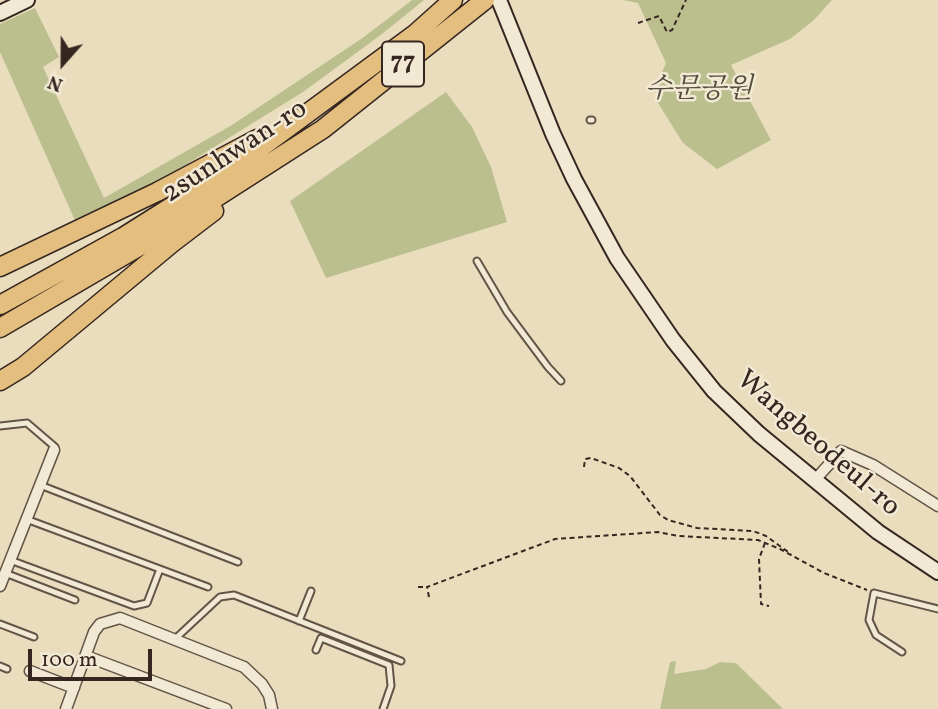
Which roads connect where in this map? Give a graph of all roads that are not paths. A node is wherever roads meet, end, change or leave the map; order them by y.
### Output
1 (27, 0) edge
2 (453, 0) edge
3 (485, 0) edge
4 (501, 4) edge
5 (0, 13) edge
6 (306, 113) junction
7 (323, 129) junction
8 (477, 261) dead end
9 (0, 267) edge
10 (35, 288) junction
11 (0, 305) edge
12 (0, 313) edge
13 (0, 328) edge
14 (0, 381) edge
15 (561, 381) dead end
16 (0, 426) edge
17 (54, 450) joint
18 (814, 481) junction
19 (40, 485) junction
20 (938, 506) edge
21 (26, 519) junction
22 (238, 562) dead end
23 (6, 564) edge
24 (160, 569) junction
25 (938, 572) edge
26 (0, 586) edge
27 (208, 587) dead end
28 (311, 592) dead end
29 (75, 600) dead end
30 (938, 609) edge
31 (299, 621) junction
32 (0, 624) edge
33 (34, 637) dead end
34 (175, 639) junction
35 (316, 650) dead end
36 (902, 652) dead end
37 (86, 656) junction
38 (401, 661) dead end
39 (30, 671) dead end
40 (74, 688) junction
41 (66, 709) edge
42 (226, 709) edge
43 (272, 709) edge
44 (383, 709) edge

1 - 5 main road
2 - 6 highway, 2sunhwan-ro / 77
3 - 7 highway, 2sunhwan-ro / 77
4 - 18 main road, Wangbeodeul-ro
6 - 9 highway
6 - 10 highway, 2sunhwan-ro
7 - 13 highway, 2sunhwan-ro
7 - 14 highway
8 - 15 lane
10 - 11 highway
10 - 12 highway
16 - 17 lane
17 - 19 street
18 - 20 street
18 - 25 main road, Wangbeodeul-ro
19 - 21 street
19 - 22 lane
21 - 23 street
21 - 24 lane
23 - 24 lane
23 - 26 street
23 - 29 lane
24 - 27 lane
28 - 31 lane
30 - 36 lane
31 - 34 lane
31 - 38 lane
32 - 33 lane
34 - 37 street
34 - 43 street
35 - 44 lane
37 - 40 street
37 - 42 street
39 - 40 street
40 - 41 street

